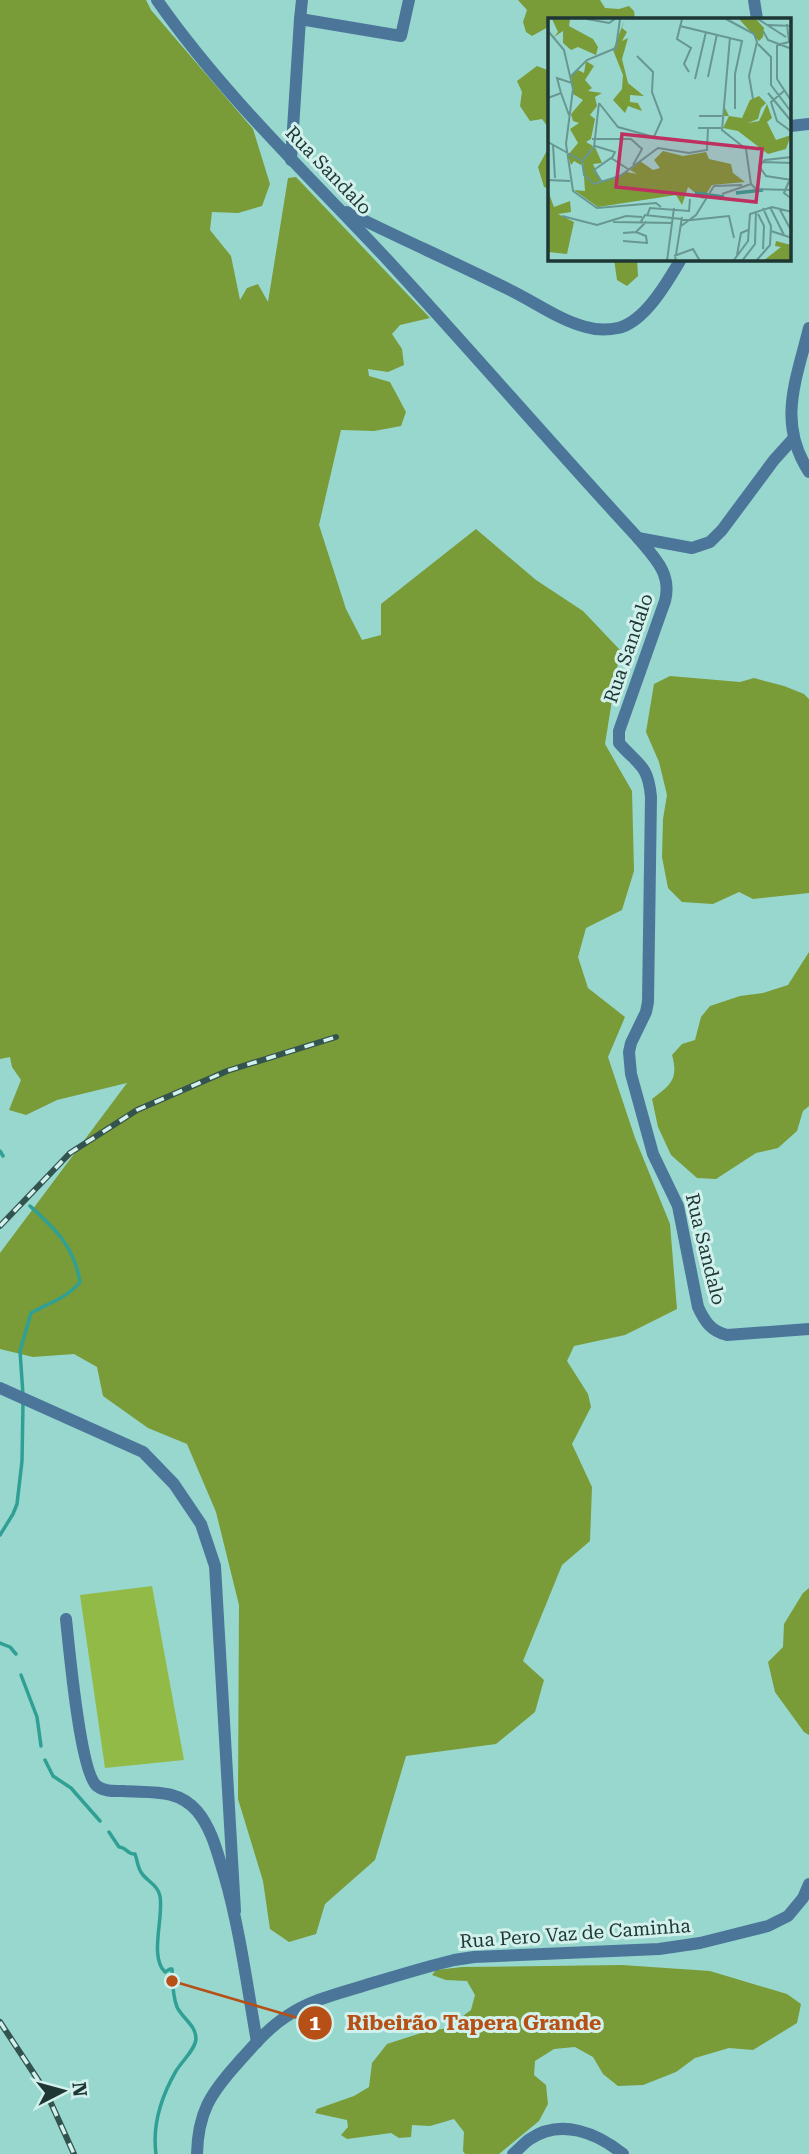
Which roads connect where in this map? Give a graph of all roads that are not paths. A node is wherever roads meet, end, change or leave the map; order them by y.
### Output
1 (157, 0) edge
2 (302, 0) edge
3 (409, 0) edge
4 (754, 0) edge
5 (757, 18) edge
6 (300, 19) junction
7 (291, 160) junction
8 (337, 207) junction
9 (680, 261) edge
10 (809, 328) edge
11 (793, 439) junction
12 (809, 471) edge
13 (638, 538) junction
14 (809, 1329) edge
15 (0, 1388) edge
16 (66, 1619) dead end
17 (809, 1884) edge
18 (234, 1911) junction
19 (257, 2042) junction
20 (197, 2154) edge
21 (513, 2154) edge
22 (622, 2154) edge

1 - 7 street, Rua Sandalo
2 - 6 street
3 - 6 street
4 - 5 street
6 - 7 street
7 - 8 street, Rua Sandalo
8 - 9 street
8 - 13 street, Rua Sandalo
10 - 11 street
11 - 12 street
11 - 13 street
13 - 14 street, Rua Sandalo
15 - 18 street
16 - 18 street
17 - 19 street, Rua Pero Vaz de Caminha
18 - 19 street
19 - 20 street, Rua Pero Vaz de Caminha
21 - 22 street

